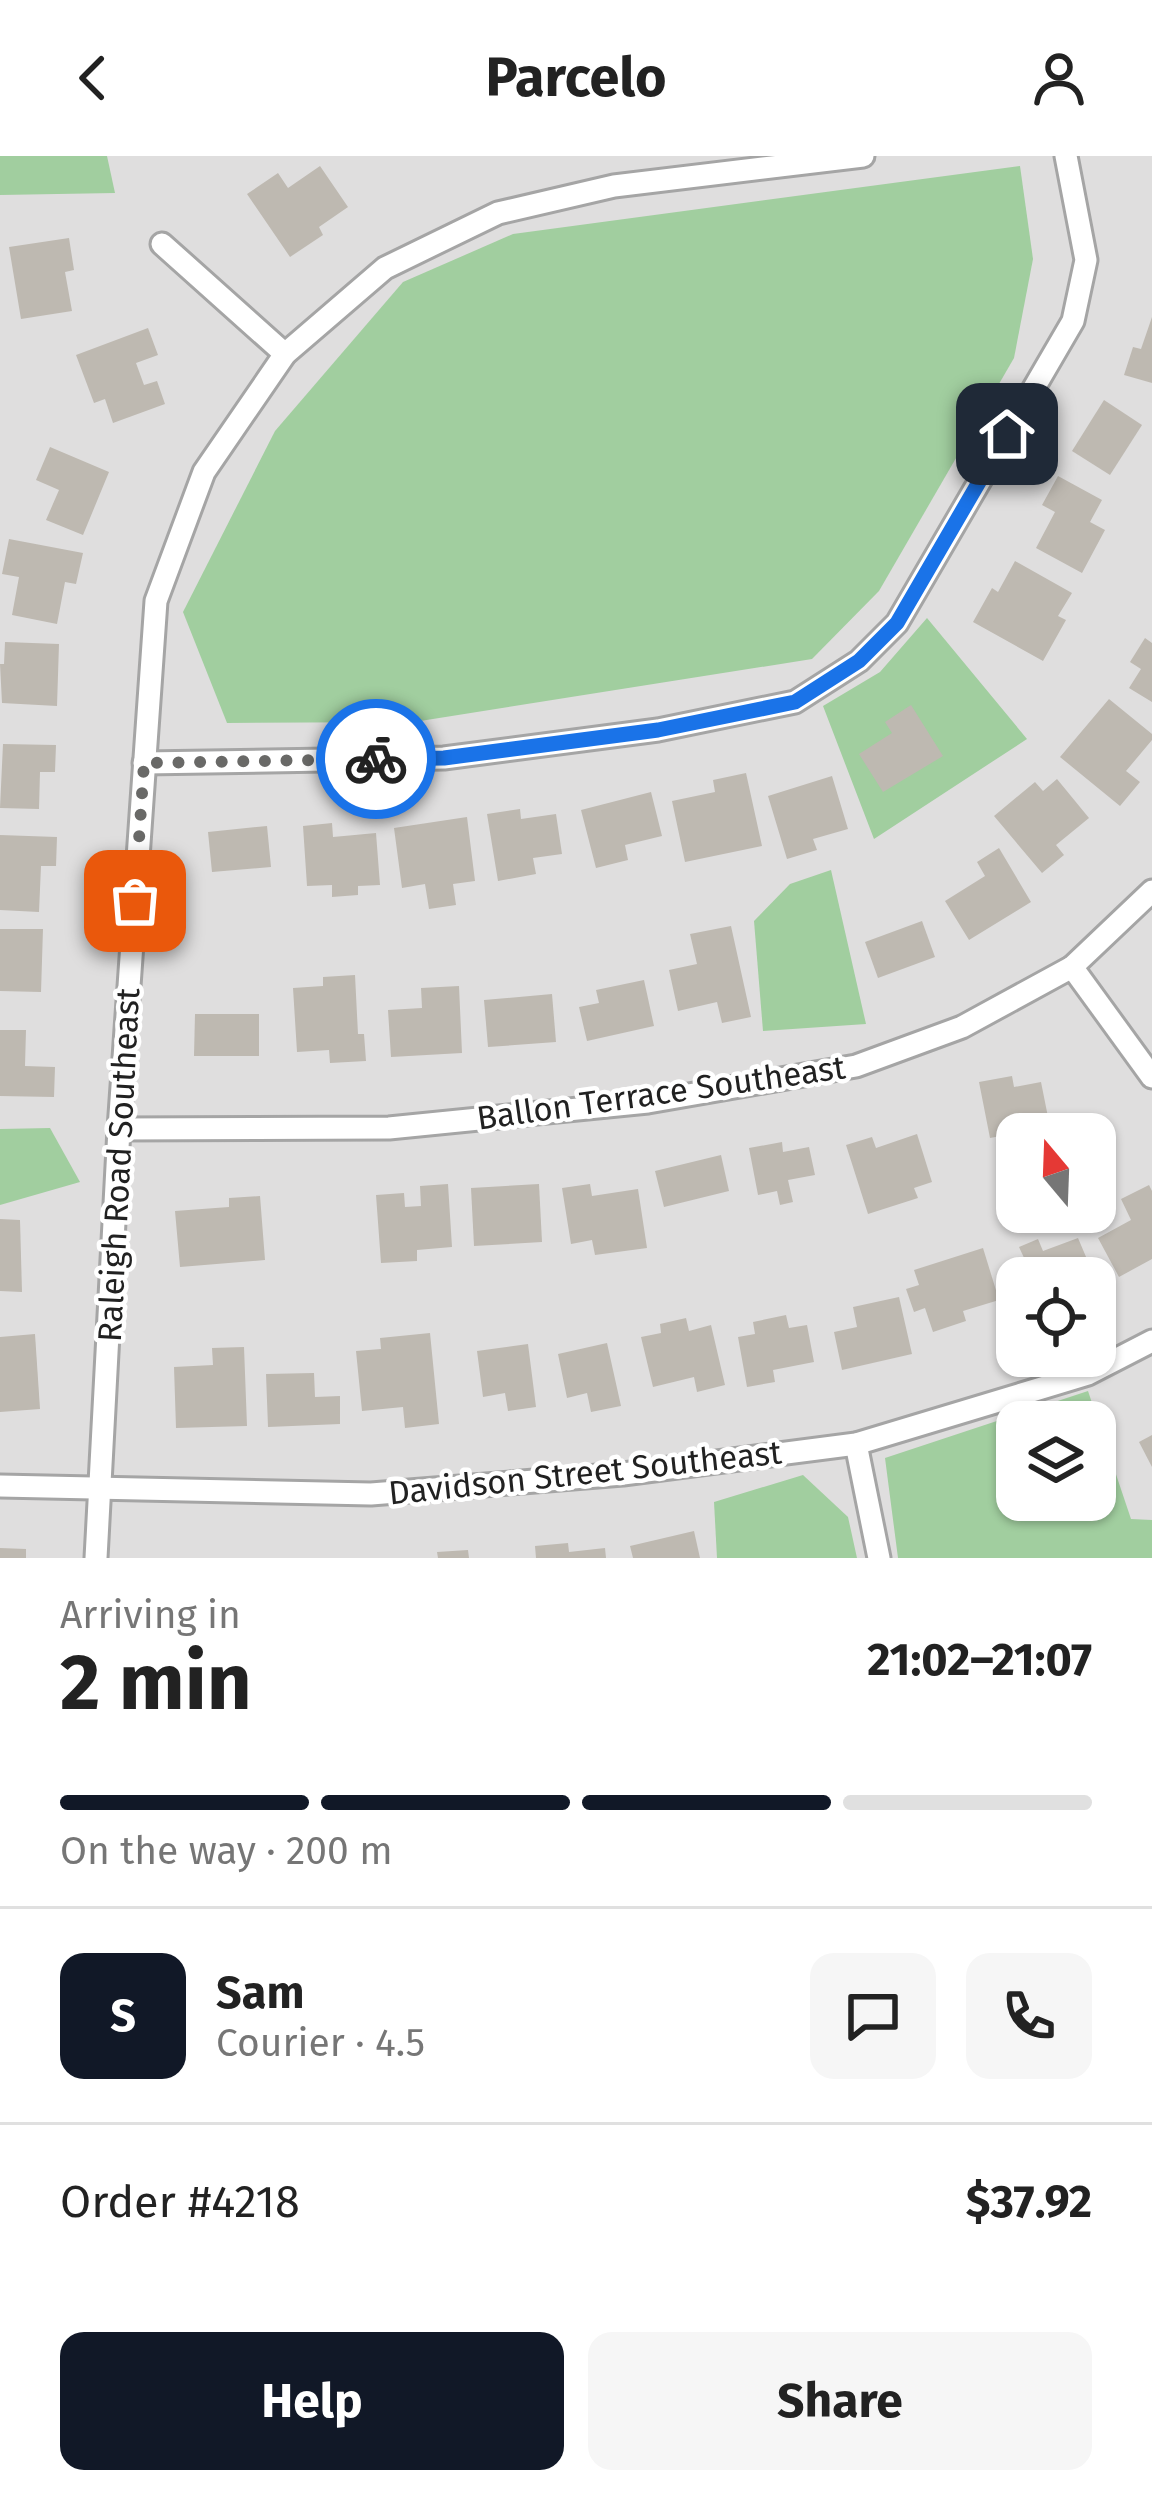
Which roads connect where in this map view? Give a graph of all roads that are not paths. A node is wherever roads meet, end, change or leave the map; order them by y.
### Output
1 (863, 156) edge
2 (1066, 156) edge
3 (162, 244) dead end
4 (285, 354) junction
5 (144, 763) junction
6 (1152, 891) edge
7 (1072, 967) junction
8 (1152, 1078) edge
9 (119, 1129) junction
10 (1152, 1340) edge
11 (856, 1444) junction
12 (0, 1486) edge
13 (100, 1490) junction
14 (96, 1558) edge
15 (879, 1558) edge

1 - 4 street, Raleigh Road Southeast
2 - 5 street
3 - 4 street
4 - 5 street, Raleigh Road Southeast
5 - 9 street, Raleigh Road Southeast
6 - 7 street, Ballon Terrace Southeast
7 - 8 street
7 - 9 street, Ballon Terrace Southeast
9 - 13 street, Raleigh Road Southeast
10 - 11 street, Davidson Street Southeast
11 - 13 street, Davidson Street Southeast
11 - 15 street
12 - 13 street, Davidson Street Southeast
13 - 14 street, Raleigh Road Southeast

